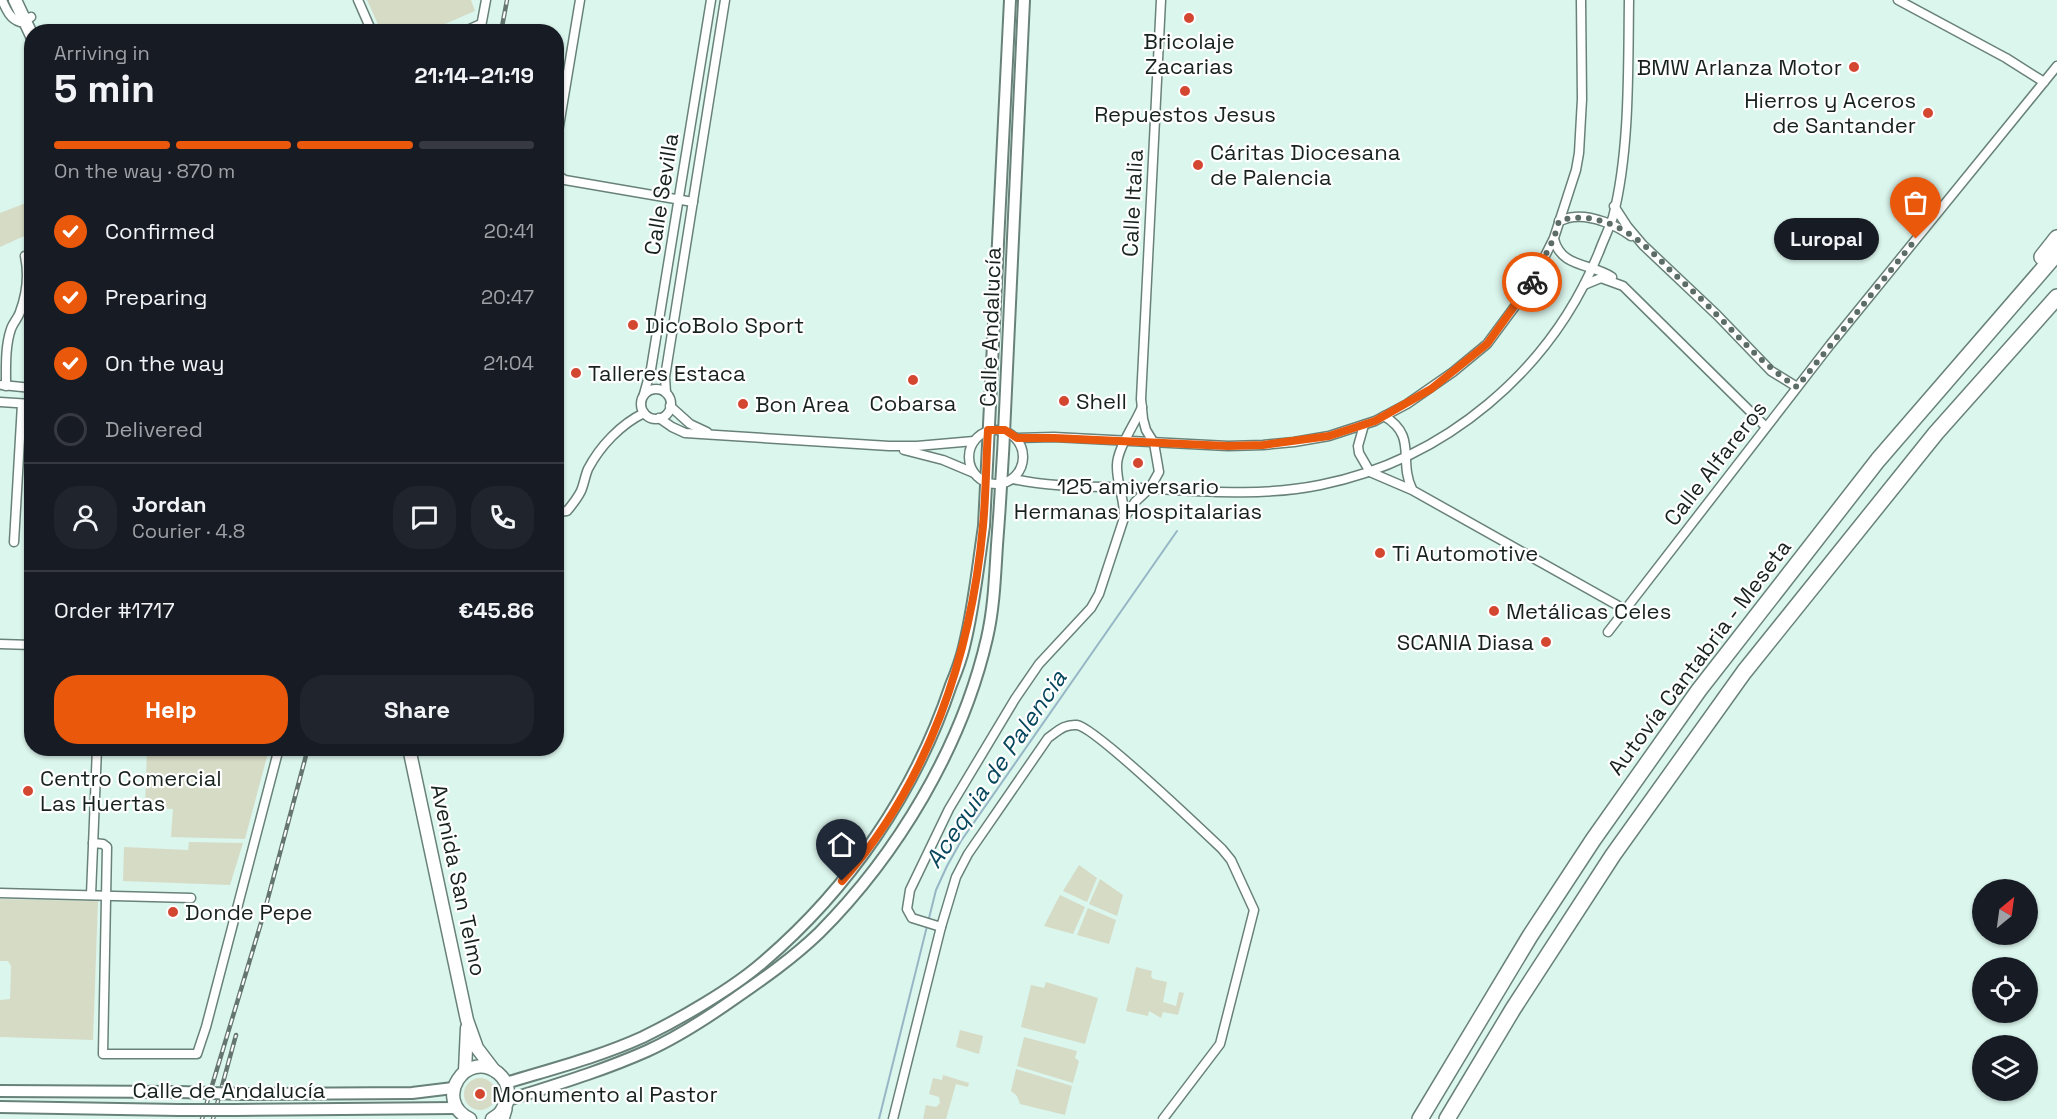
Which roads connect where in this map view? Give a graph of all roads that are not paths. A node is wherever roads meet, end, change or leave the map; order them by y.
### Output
1 (2, 0) edge
2 (19, 0) edge
3 (358, 0) edge
4 (486, 0) edge
5 (580, 0) edge
6 (711, 0) edge
7 (725, 0) edge
8 (1011, 0) edge
9 (1024, 0) edge
10 (1161, 0) edge
11 (1581, 0) edge
12 (1629, 0) edge
13 (1899, 0) edge
14 (28, 18) junction
15 (29, 24) edge
16 (32, 24) edge
17 (368, 24) edge
18 (482, 24) edge
19 (2057, 66) edge
20 (2044, 82) junction
21 (564, 96) edge
22 (564, 179) edge
23 (679, 199) junction
24 (693, 202) junction
25 (1614, 206) junction
26 (1559, 221) junction
27 (1610, 224) junction
28 (1554, 238) junction
29 (2057, 238) edge
30 (1643, 245) junction
31 (2057, 252) edge
32 (1592, 268) junction
33 (1584, 285) junction
34 (1623, 286) junction
35 (2055, 298) edge
36 (24, 299) edge
37 (3, 386) edge
38 (24, 387) edge
39 (1797, 387) junction
40 (666, 393) junction
41 (644, 394) junction
42 (0, 402) edge
43 (24, 404) edge
44 (670, 406) junction
45 (1142, 407) junction
46 (644, 413) junction
47 (1384, 416) junction
48 (659, 418) junction
49 (1364, 425) junction
50 (1766, 427) junction
51 (988, 430) junction
52 (1005, 430) junction
53 (713, 435) junction
54 (24, 436) edge
55 (1017, 438) junction
56 (974, 441) junction
57 (1126, 441) junction
58 (1154, 442) junction
59 (889, 446) junction
60 (1406, 458) junction
61 (1878, 460) junction
62 (1370, 472) junction
63 (974, 473) junction
64 (1013, 479) junction
65 (986, 482) junction
66 (1002, 484) junction
67 (1121, 487) junction
68 (1150, 488) junction
69 (1412, 490) junction
70 (564, 511) edge
71 (1124, 518) junction
72 (14, 542) dead end
73 (1624, 609) junction
74 (1608, 632) dead end
75 (0, 644) edge
76 (24, 645) edge
77 (97, 756) edge
78 (277, 756) edge
79 (411, 756) edge
80 (93, 843) junction
81 (0, 892) edge
82 (91, 895) junction
83 (107, 895) junction
84 (191, 898) dead end
85 (937, 926) junction
86 (467, 1020) junction
87 (493, 1070) junction
88 (465, 1071) junction
89 (506, 1083) junction
90 (453, 1088) junction
91 (0, 1091) edge
92 (0, 1107) edge
93 (457, 1108) junction
94 (501, 1112) edge
95 (470, 1119) edge
96 (893, 1119) edge
97 (1163, 1119) edge
98 (1420, 1119) edge
99 (1447, 1119) edge

1 - 14 street
2 - 14 main road
3 - 17 street
4 - 18 street
5 - 21 street
6 - 23 street, Calle Sevilla
7 - 24 street, Calle Sevilla
8 - 51 main road, Calle Andalucía
9 - 52 main road, Calle Andalucía
10 - 45 street, Calle Italia
11 - 26 street
12 - 25 street
13 - 20 street
14 - 15 main road
14 - 16 main road
19 - 20 street, Calle Alfareros
20 - 39 street, Calle Alfareros
22 - 23 street
23 - 24 street
23 - 41 street, Calle Sevilla
24 - 40 street, Calle Sevilla
25 - 27 street
25 - 30 street
26 - 27 street
26 - 28 street
27 - 30 street
27 - 32 street
28 - 32 street
28 - 47 street
29 - 61 highway
30 - 39 street
31 - 61 highway, Autovía Cantabria - Meseta
32 - 33 street
32 - 34 street
33 - 34 street
33 - 60 street
34 - 50 street
35 - 99 highway, Autovía Cantabria - Meseta
36 - 37 street
37 - 38 street
39 - 50 street, Calle Alfareros
40 - 41 street
40 - 44 street
41 - 46 street
42 - 43 street
44 - 48 street
44 - 53 street
45 - 57 street, Calle Italia
45 - 58 street, Calle Italia
46 - 48 street
46 - 70 street
47 - 49 street
47 - 60 street
48 - 53 street
49 - 58 street
49 - 62 street
50 - 73 street, Calle Alfareros
51 - 52 street
51 - 56 street
51 - 65 main road, Calle Andalucía
52 - 55 street
52 - 66 main road, Calle Andalucía
53 - 59 street
54 - 72 street
55 - 57 street
55 - 64 street
56 - 59 street
56 - 63 street
57 - 58 street
57 - 67 street
58 - 68 street
59 - 63 street
60 - 62 street
60 - 69 street
61 - 98 highway, Autovía Cantabria - Meseta
62 - 68 street
62 - 69 street
63 - 65 street
64 - 66 street
64 - 67 street
65 - 66 street
65 - 89 main road, Calle Andalucía
66 - 94 main road, Calle Andalucía
67 - 68 street
67 - 71 street
68 - 71 street
69 - 73 street
71 - 85 street
73 - 74 street, Calle Alfareros
75 - 76 street
77 - 80 street
78 - 83 street
79 - 86 main road, Avenida San Telmo
80 - 82 street
80 - 83 street
81 - 82 street
82 - 83 street
83 - 84 street
85 - 96 street
85 - 97 street
86 - 87 main road, Avenida San Telmo
86 - 88 main road, Avenida San Telmo
87 - 88 main road
87 - 89 main road, Avenida San Telmo
88 - 90 main road
89 - 94 main road
90 - 91 main road, Calle de Andalucía, bridge
90 - 93 main road
92 - 93 main road, Calle de Andalucía, bridge
93 - 95 main road

